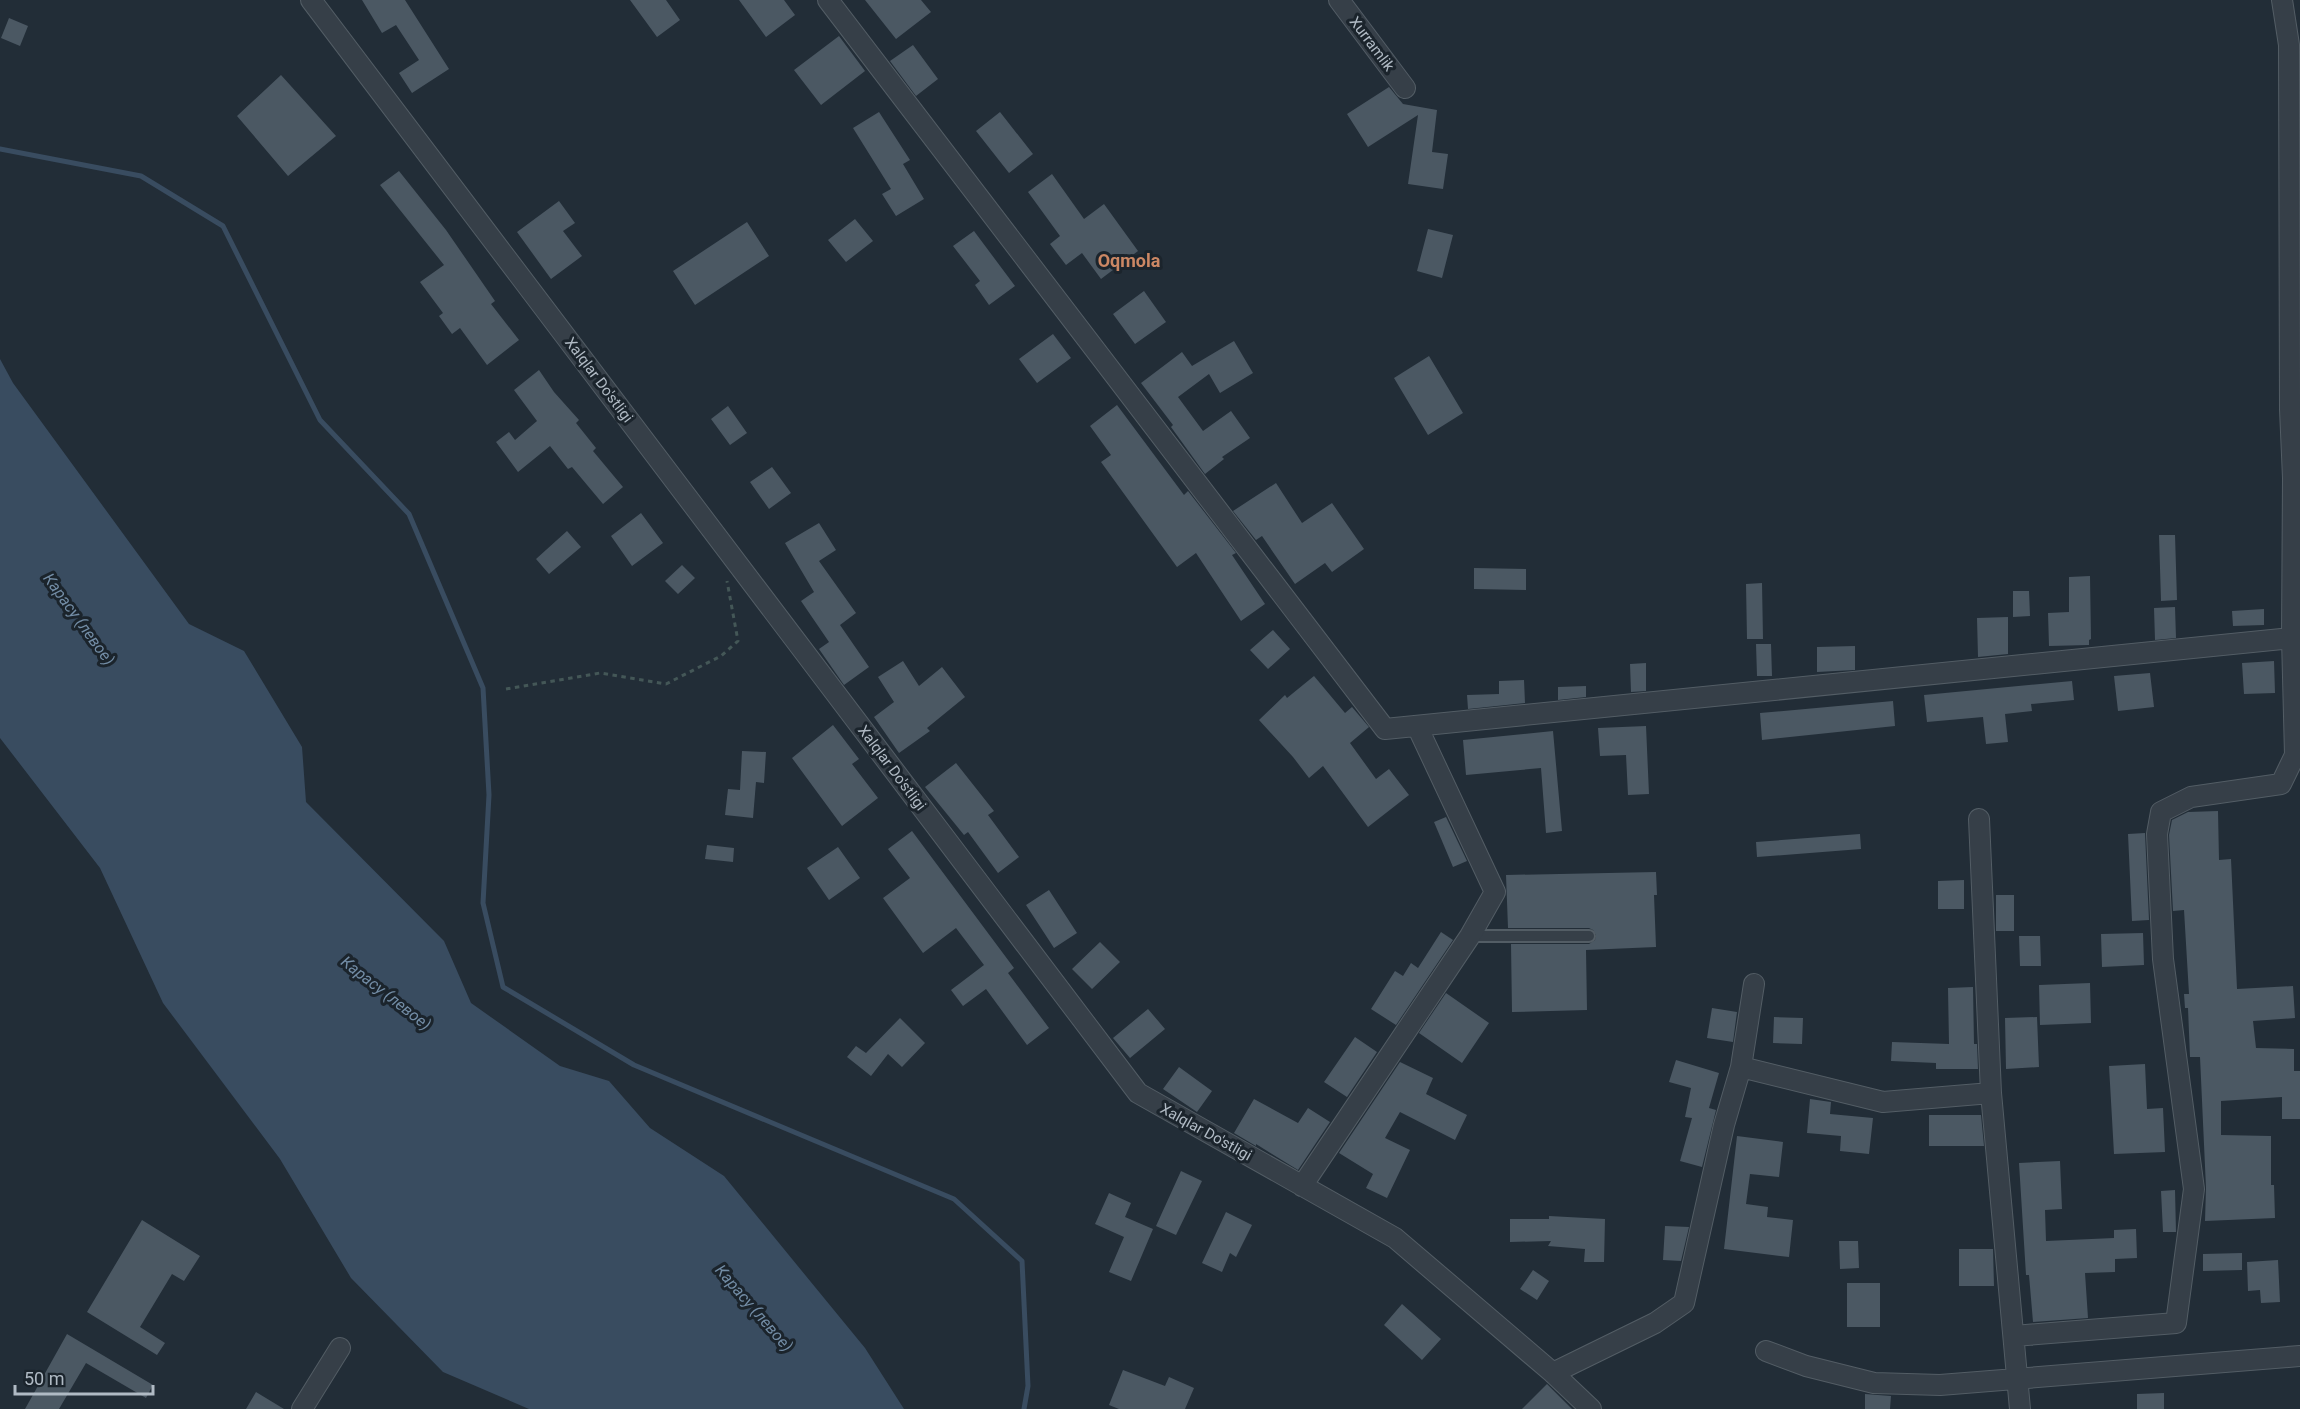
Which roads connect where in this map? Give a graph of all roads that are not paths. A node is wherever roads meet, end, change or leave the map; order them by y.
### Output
1 (311, 0) edge
2 (828, 0) edge
3 (1339, 0) edge
4 (2282, 0) edge
5 (1405, 88) dead end
6 (2292, 638) junction
7 (1417, 726) junction
8 (1979, 819) dead end
9 (1470, 936) junction
10 (1589, 936) dead end
11 (1754, 984) dead end
12 (1741, 1067) junction
13 (1991, 1093) junction
14 (1302, 1186) junction
15 (2014, 1336) junction
16 (340, 1348) dead end
17 (1766, 1351) dead end
18 (2300, 1356) edge
19 (1552, 1373) junction
20 (2017, 1378) junction
21 (302, 1409) edge
22 (1591, 1409) edge
23 (2020, 1409) edge

1 - 14 street, Xalqlar Do'stligi
2 - 7 street
3 - 5 street, Xurramlik
4 - 6 street
6 - 7 street
6 - 15 street
7 - 9 street
8 - 13 street
9 - 10 lane
9 - 14 street
11 - 12 street
12 - 13 street
12 - 19 street
13 - 15 street
14 - 19 street, Xalqlar Do'stligi
15 - 20 street
16 - 21 street
17 - 20 street
18 - 20 street
19 - 22 street, Xalqlar Do'stligi
20 - 23 street

